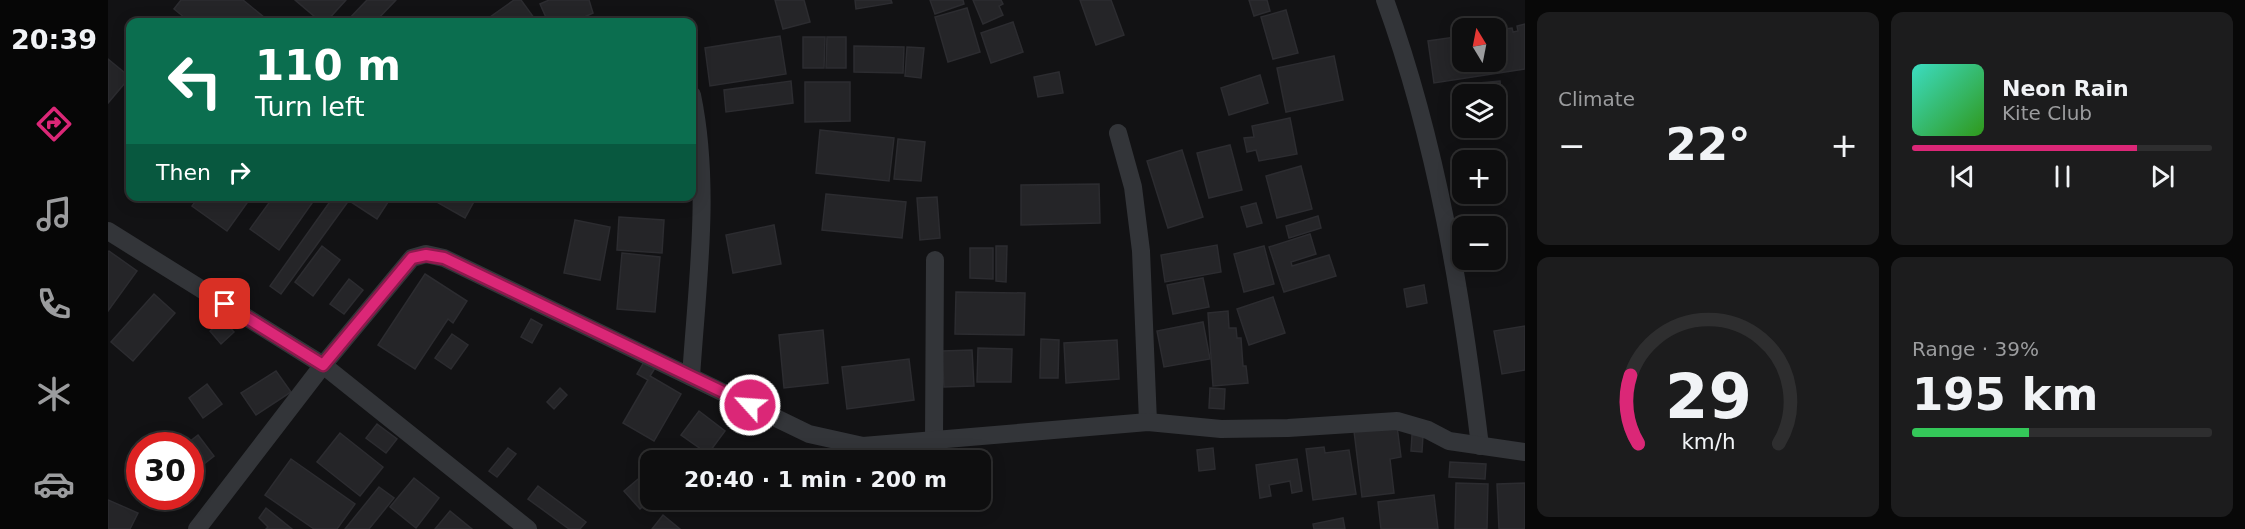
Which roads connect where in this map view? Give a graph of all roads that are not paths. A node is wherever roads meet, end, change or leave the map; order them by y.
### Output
1 (1385, 0) edge
2 (696, 118) edge
3 (1118, 133) dead end
4 (108, 231) edge
5 (935, 260) dead end
6 (323, 365) junction
7 (691, 377) junction
8 (1148, 422) junction
9 (934, 439) junction
10 (1480, 446) junction
11 (1525, 452) edge
12 (197, 529) edge
13 (528, 529) edge

1 - 10 street
2 - 7 street
3 - 8 street
4 - 6 street
5 - 9 street
6 - 7 street
6 - 12 street
6 - 13 street
7 - 9 street
8 - 9 street
8 - 10 street
10 - 11 street

